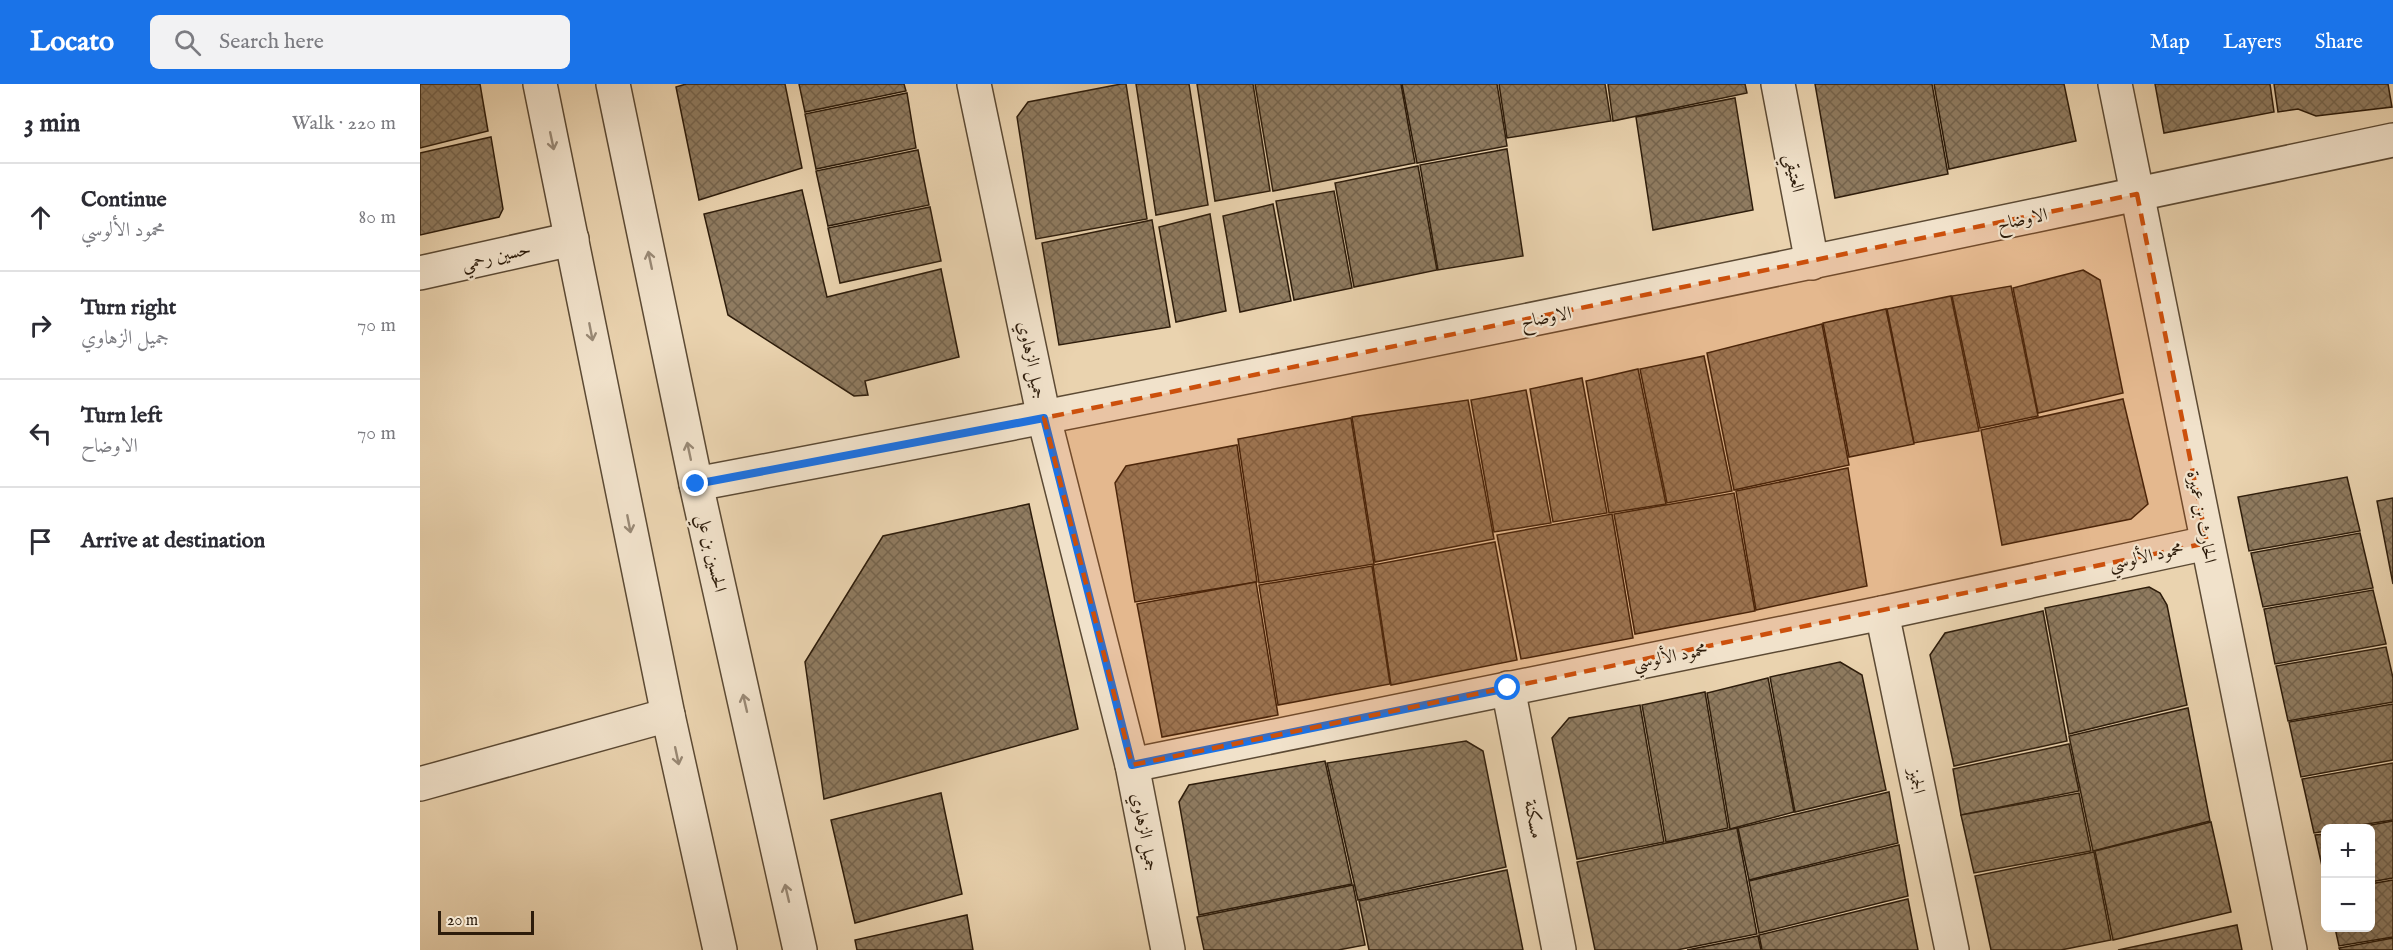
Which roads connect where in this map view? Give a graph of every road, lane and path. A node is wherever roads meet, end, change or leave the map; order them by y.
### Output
1 (540, 84) edge
2 (613, 84) edge
3 (974, 84) edge
4 (1778, 84) edge
5 (2115, 84) edge
6 (2393, 140) edge
7 (2137, 194) junction
8 (572, 239) junction
9 (1812, 263) junction
10 (420, 273) edge
11 (1044, 418) junction
12 (696, 484) junction
13 (2207, 543) junction
14 (1882, 613) junction
15 (1508, 688) junction
16 (668, 715) junction
17 (1132, 765) junction
18 (420, 784) edge
19 (720, 950) edge
20 (800, 950) edge
21 (1168, 950) edge
22 (1559, 950) edge
23 (1952, 950) edge
24 (2290, 950) edge

1 -> 8 street
12 -> 2 street, الحسين بن علي
3 - 11 street, جميل الزهاوي
4 - 9 street, العتيقي
5 - 7 street, الحارث بن عميرة
6 - 7 street, الاوضاح
7 - 9 street, الاوضاح
7 - 13 street, الحارث بن عميرة
8 - 10 street, حسين رحمي
8 -> 16 street
9 - 11 street, الاوضاح
11 - 12 street, الاوضاح
11 - 17 street, جميل الزهاوي
20 -> 12 street, الحسين بن علي
13 - 14 street, محمود الألوسي
13 - 24 street, الحارث بن عميرة
14 - 15 street, محمود الألوسي
14 - 23 street, الجميز
15 - 17 street, محمود الألوسي
15 - 22 street, مسكنة
16 - 18 street
16 -> 19 street
17 - 21 street, جميل الزهاوي

